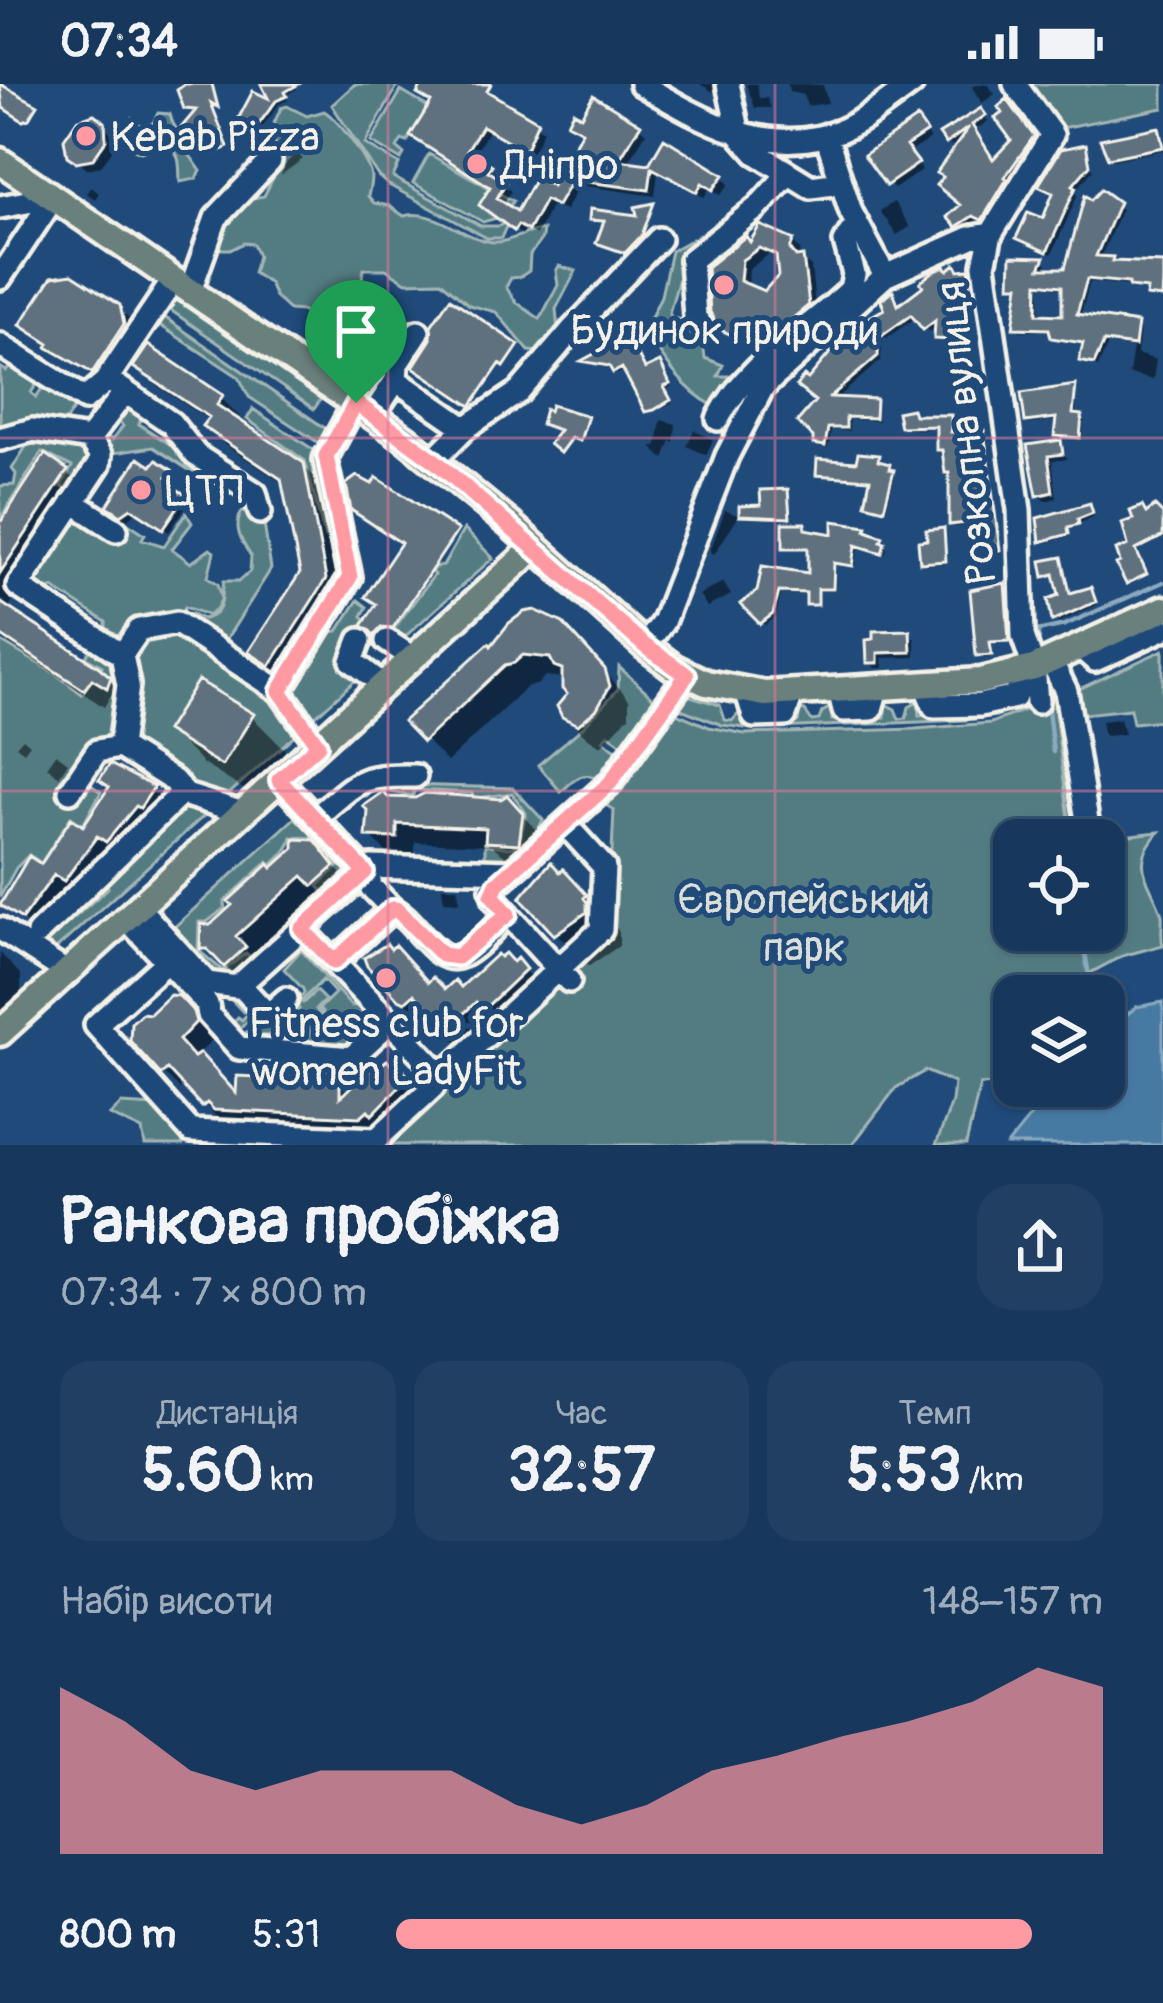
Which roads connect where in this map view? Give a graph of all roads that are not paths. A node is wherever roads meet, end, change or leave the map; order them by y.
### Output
1 (640, 84) edge
2 (728, 84) edge
3 (912, 84) edge
4 (1016, 84) edge
5 (739, 134) junction
6 (826, 135) junction
7 (0, 161) edge
8 (270, 161) dead end
9 (788, 174) junction
10 (840, 183) junction
11 (53, 197) junction
12 (0, 208) edge
13 (859, 229) junction
14 (991, 234) junction
15 (659, 239) dead end
16 (885, 276) junction
17 (0, 278) edge
18 (182, 285) junction
19 (704, 329) dead end
20 (418, 332) dead end
21 (0, 345) edge
22 (396, 380) junction
23 (116, 385) junction
24 (364, 409) junction
25 (718, 419) dead end
26 (465, 428) junction
27 (0, 439) edge
28 (89, 440) junction
29 (434, 460) junction
30 (73, 502) junction
31 (260, 512) dead end
32 (116, 530) dead end
33 (535, 548) junction
34 (1163, 609) edge
35 (1163, 629) edge
36 (360, 640) dead end
37 (387, 641) dead end
38 (645, 646) junction
39 (1080, 647) junction
40 (122, 655) junction
41 (413, 658) junction
42 (1036, 666) junction
43 (687, 675) junction
44 (383, 685) junction
45 (280, 691) junction
46 (1037, 702) dead end
47 (318, 745) junction
48 (120, 747) junction
49 (415, 776) dead end
50 (279, 780) junction
51 (70, 791) dead end
52 (183, 792) junction
53 (243, 813) junction
54 (315, 818) junction
55 (1087, 819) edge
56 (565, 824) junction
57 (512, 871) junction
58 (365, 872) junction
59 (392, 909) junction
60 (133, 914) junction
61 (508, 914) junction
62 (0, 928) edge
63 (302, 929) junction
64 (38, 933) dead end
65 (334, 962) junction
66 (166, 963) junction
67 (68, 973) junction
68 (564, 976) junction
69 (240, 985) junction
70 (286, 999) dead end
71 (390, 1022) junction
72 (0, 1033) edge
73 (433, 1087) dead end

1 - 5 street
2 - 5 street
3 - 6 street
4 - 14 street, Розкопна вулиця
5 - 6 street
5 - 9 street
6 - 10 street
7 - 11 main road
8 - 18 street
9 - 10 street
9 - 19 street
10 - 13 street
11 - 12 street
11 - 17 street
11 - 18 main road
13 - 16 street
13 - 25 street
14 - 16 street
14 - 42 street, Розкопна вулиця
15 - 26 street
16 - 38 street
18 - 23 street
18 - 24 main road
20 - 22 street
21 - 23 street
22 - 24 street
22 - 26 street
23 - 28 street
23 - 31 street
24 - 29 main road
24 - 45 street
26 - 29 street
27 - 28 street
28 - 30 street
29 - 33 main road
30 - 32 street
30 - 40 street
33 - 38 main road
33 - 41 main road
34 - 39 main road
35 - 39 street
36 - 44 street
37 - 41 street
38 - 43 main road
39 - 42 main road
40 - 45 street
40 - 48 street
41 - 44 main road
42 - 43 main road
42 - 46 street
42 - 55 street
43 - 56 street
44 - 47 main road
45 - 47 street
47 - 50 main road
48 - 51 street
48 - 52 street
49 - 54 street
50 - 53 main road
50 - 54 street
52 - 53 street
52 - 64 street
53 - 60 main road
54 - 58 street
56 - 57 street
56 - 68 street
57 - 58 street
57 - 61 street
58 - 59 street
58 - 63 street
59 - 61 street
59 - 65 street
60 - 66 street
60 - 67 main road
60 - 69 street
61 - 68 street
62 - 67 street
63 - 65 street
63 - 69 street
65 - 71 street
66 - 71 street
66 - 73 street
67 - 72 main road
68 - 71 street
69 - 70 street

